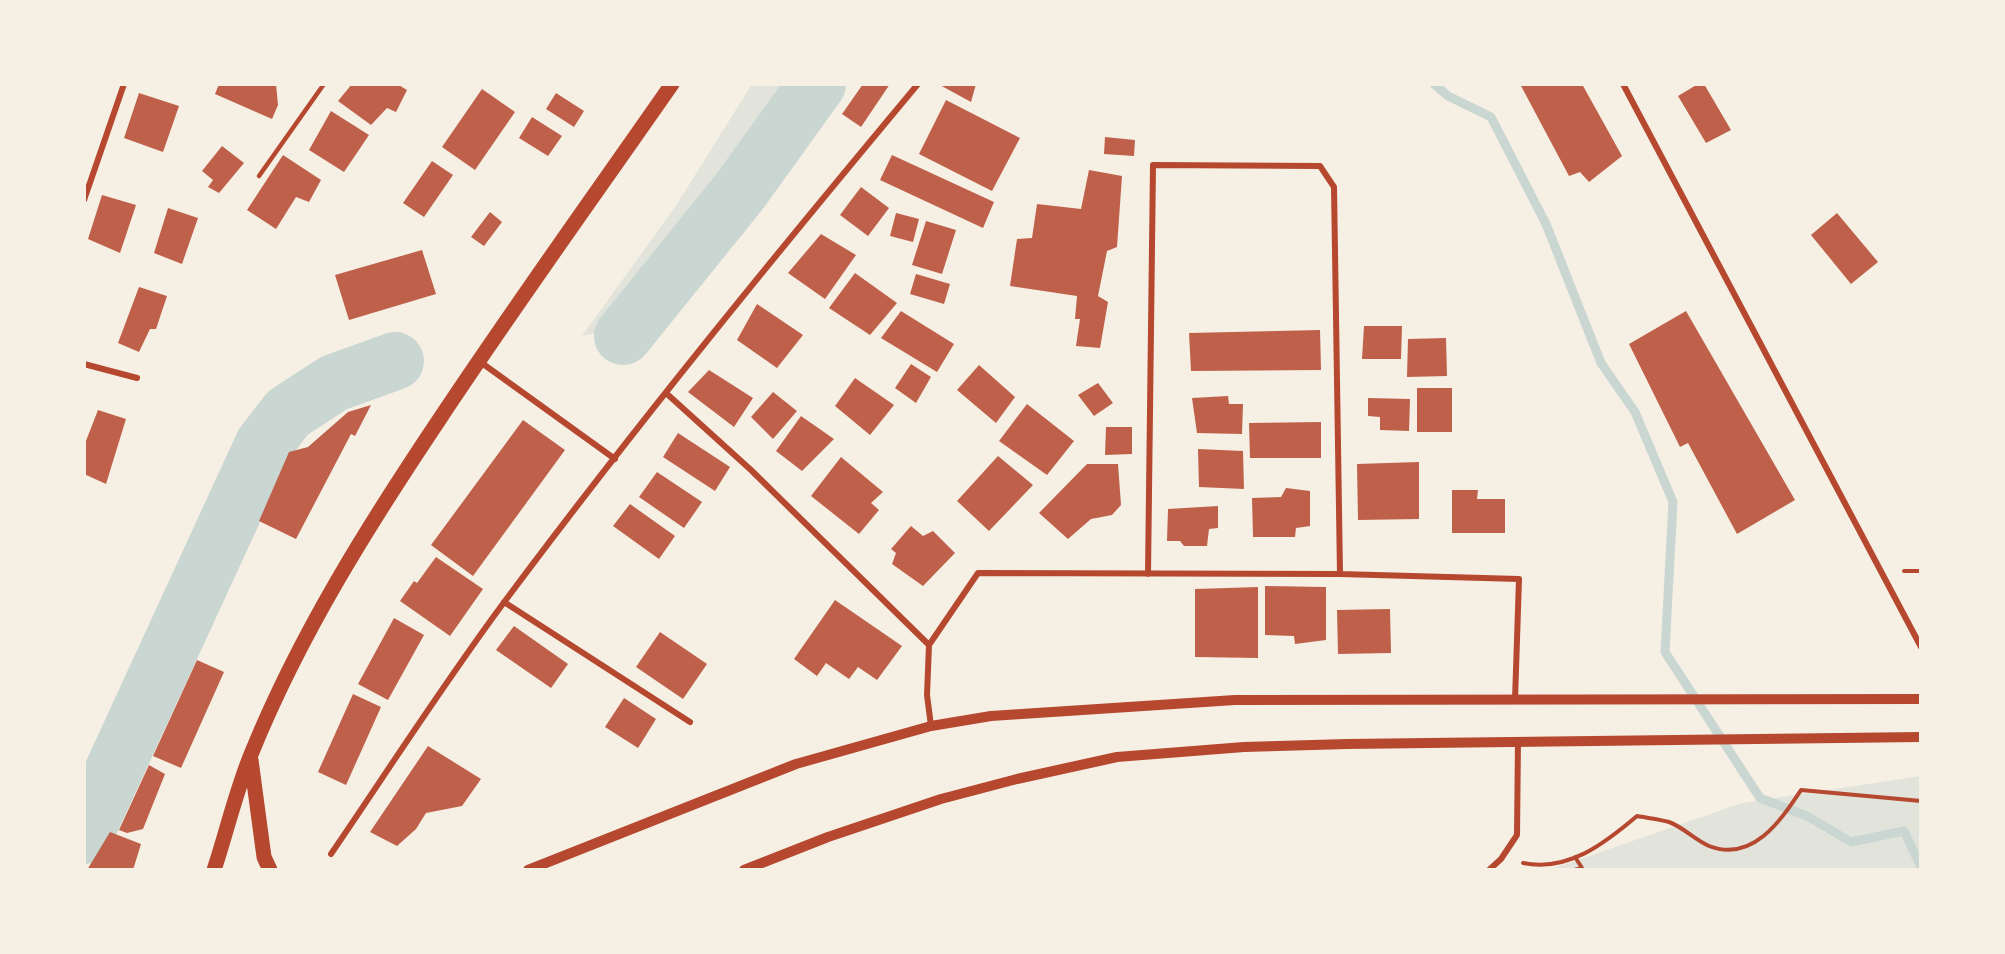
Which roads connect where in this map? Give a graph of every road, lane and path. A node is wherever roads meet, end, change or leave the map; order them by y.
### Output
1 (124, 84) edge
2 (324, 84) edge
3 (672, 84) edge
4 (918, 84) edge
5 (1623, 84) edge
6 (259, 176) dead end
7 (84, 200) edge
8 (478, 361) junction
9 (84, 364) edge
10 (137, 378) dead end
11 (666, 393) junction
12 (615, 459) junction
13 (1148, 574) junction
14 (1340, 574) junction
15 (504, 602) junction
16 (929, 645) junction
17 (1921, 647) edge
18 (1921, 699) edge
19 (1515, 701) junction
20 (690, 722) dead end
21 (931, 726) junction
22 (1921, 737) edge
23 (1518, 741) junction
24 (251, 754) junction
25 (1921, 801) edge
26 (331, 854) dead end
27 (1575, 857) junction
28 (1517, 862) dead end
29 (214, 870) edge
30 (270, 870) edge
31 (528, 870) edge
32 (744, 870) edge
33 (1489, 870) edge
34 (1574, 870) edge

1 - 7 street
2 - 6 lane
3 - 8 main road
4 - 11 street
5 - 17 street
8 - 12 street
8 - 24 main road
9 - 10 street
11 - 12 street
11 - 16 street
12 - 15 street
13 - 14 street
13 - 14 street
13 - 16 street
14 - 19 street
15 - 20 street
15 - 26 street
16 - 21 street
18 - 19 street
19 - 21 street
21 - 31 street
22 - 23 street
23 - 32 street
23 - 33 street
24 - 29 main road
24 - 30 main road
25 - 27 path
27 - 28 path
27 - 34 path

